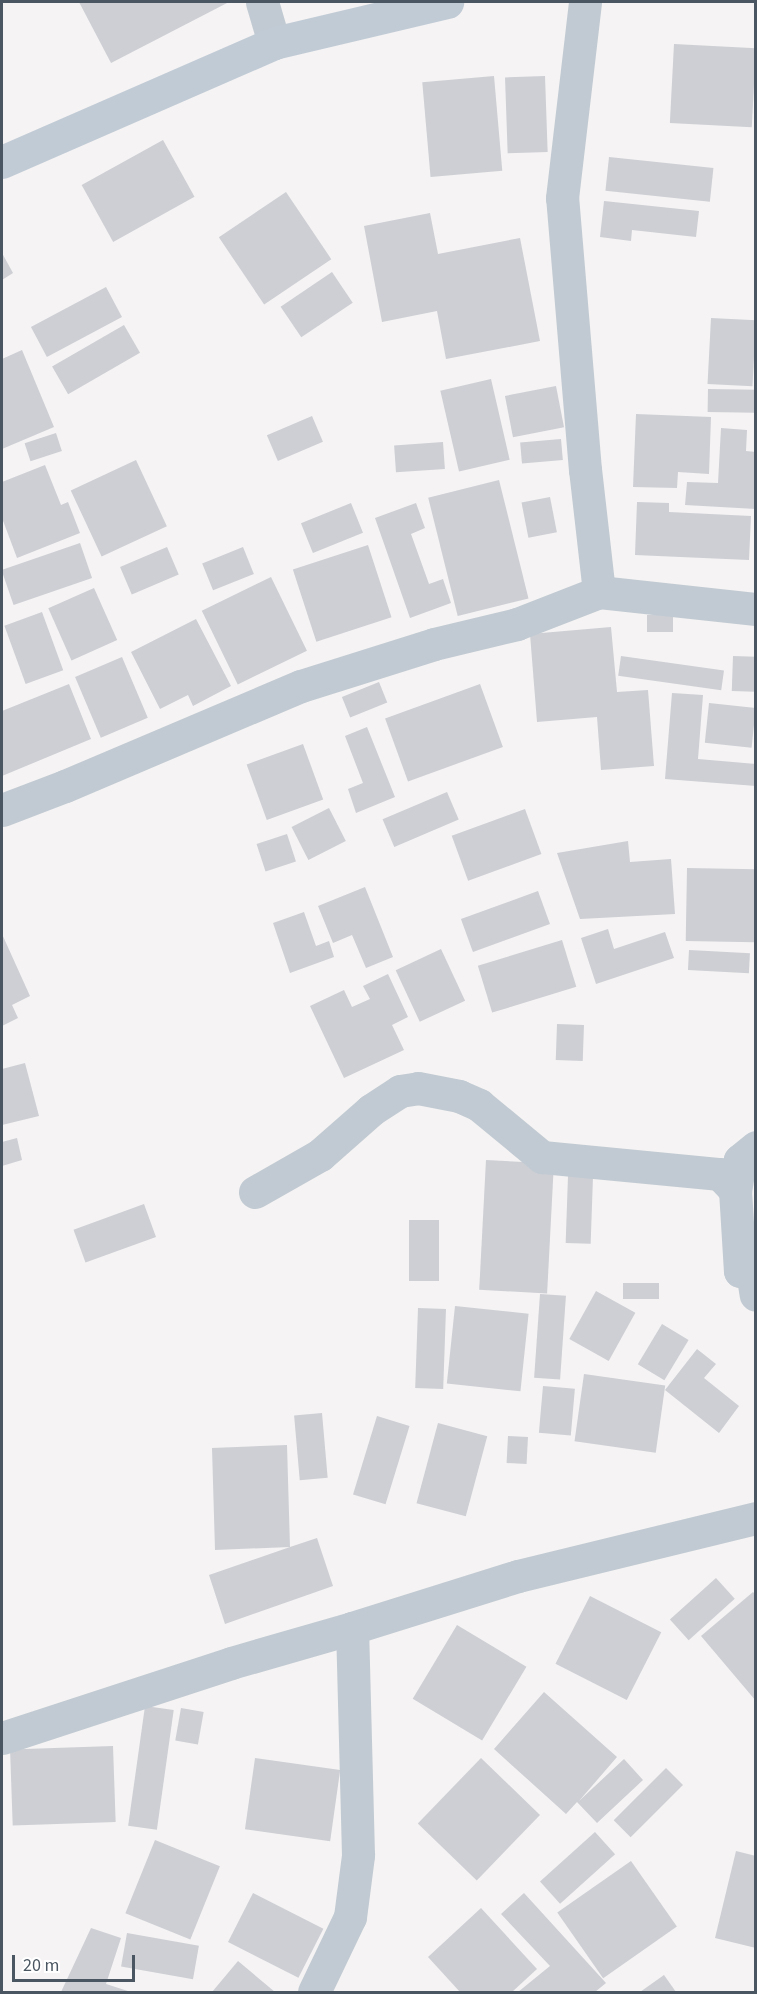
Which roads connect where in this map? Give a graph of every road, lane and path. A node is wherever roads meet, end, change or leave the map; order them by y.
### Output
1 (262, 2) edge
2 (447, 2) edge
3 (585, 2) edge
4 (274, 43) junction
5 (2, 162) edge
6 (599, 592) junction
7 (756, 609) edge
8 (2, 810) edge
9 (756, 1147) edge
10 (735, 1190) junction
11 (255, 1192) dead end
12 (754, 1277) edge
13 (756, 1518) edge
14 (352, 1628) junction
15 (2, 1738) edge
16 (314, 1992) edge

1 - 4 street
2 - 4 main road
3 - 6 street
4 - 5 main road
6 - 7 street
6 - 8 street
9 - 10 street
10 - 11 street
10 - 12 street
13 - 14 street
14 - 15 street
14 - 16 street

